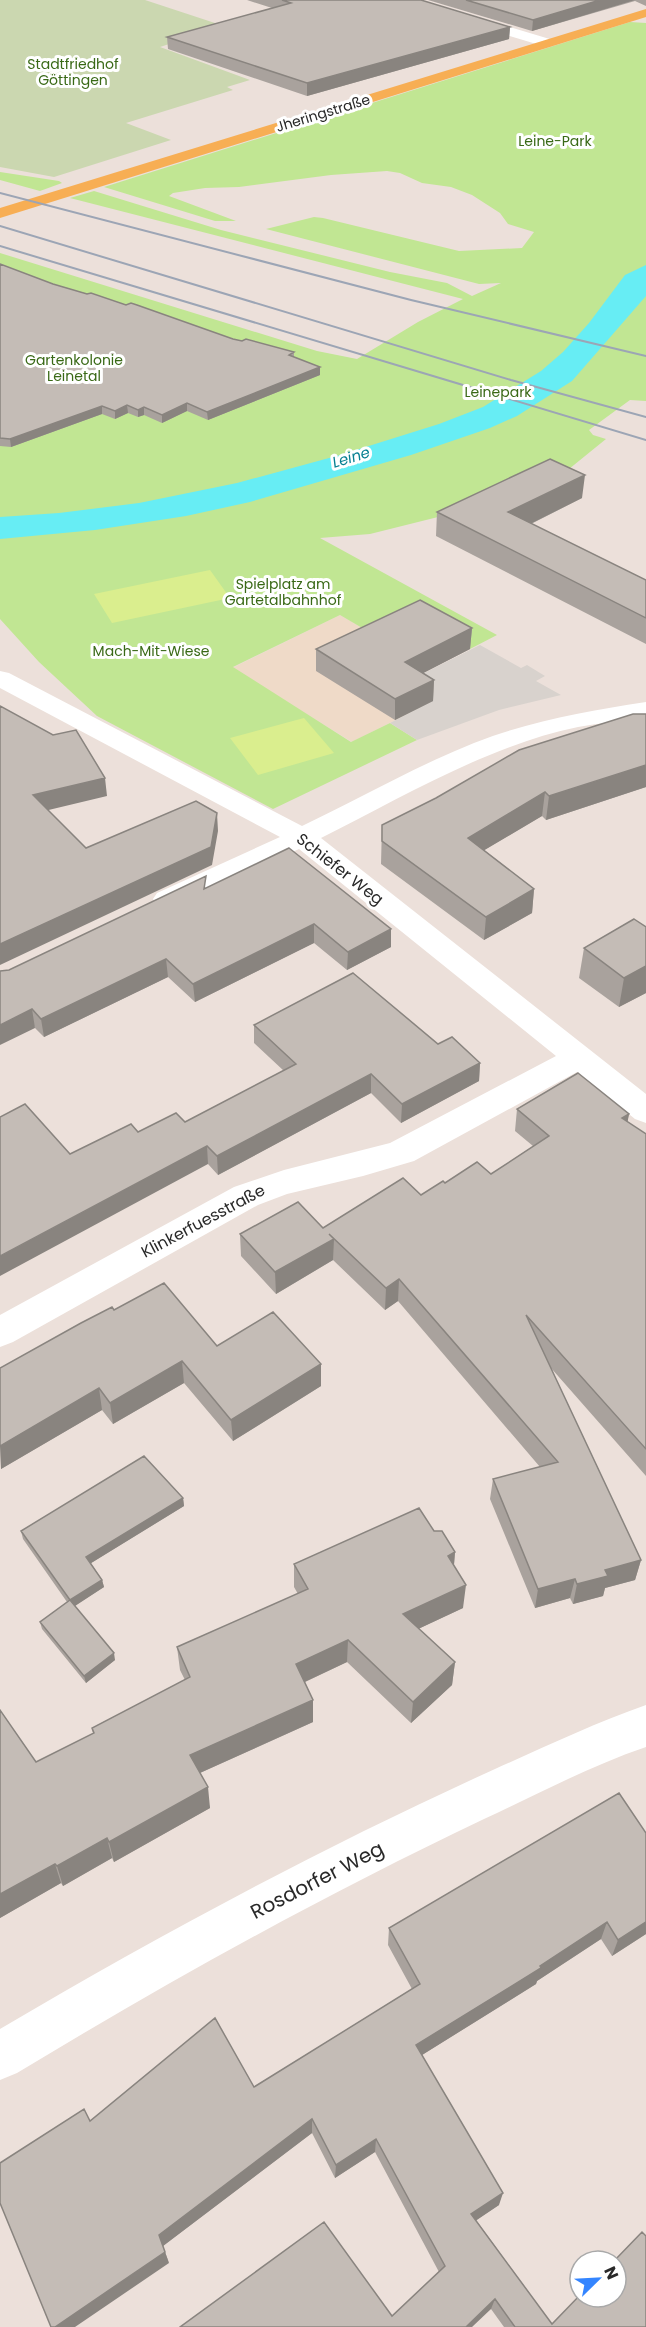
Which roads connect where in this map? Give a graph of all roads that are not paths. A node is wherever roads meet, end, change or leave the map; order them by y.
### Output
1 (406, 0) edge
2 (646, 13) edge
3 (548, 43) junction
4 (0, 213) edge
5 (0, 678) edge
6 (646, 710) edge
7 (302, 837) junction
8 (138, 913) edge
9 (578, 1058) junction
10 (646, 1112) edge
11 (0, 1332) edge
12 (646, 1726) edge
13 (0, 2055) edge

1 - 3 street
2 - 3 main road, Jheringstraße
3 - 4 main road, Jheringstraße
5 - 7 street, Schiefer Weg
6 - 7 street
7 - 8 street
7 - 9 street, Schiefer Weg
9 - 10 street, Schiefer Weg
9 - 11 street, Klinkerfuesstraße
12 - 13 street, Rosdorfer Weg

